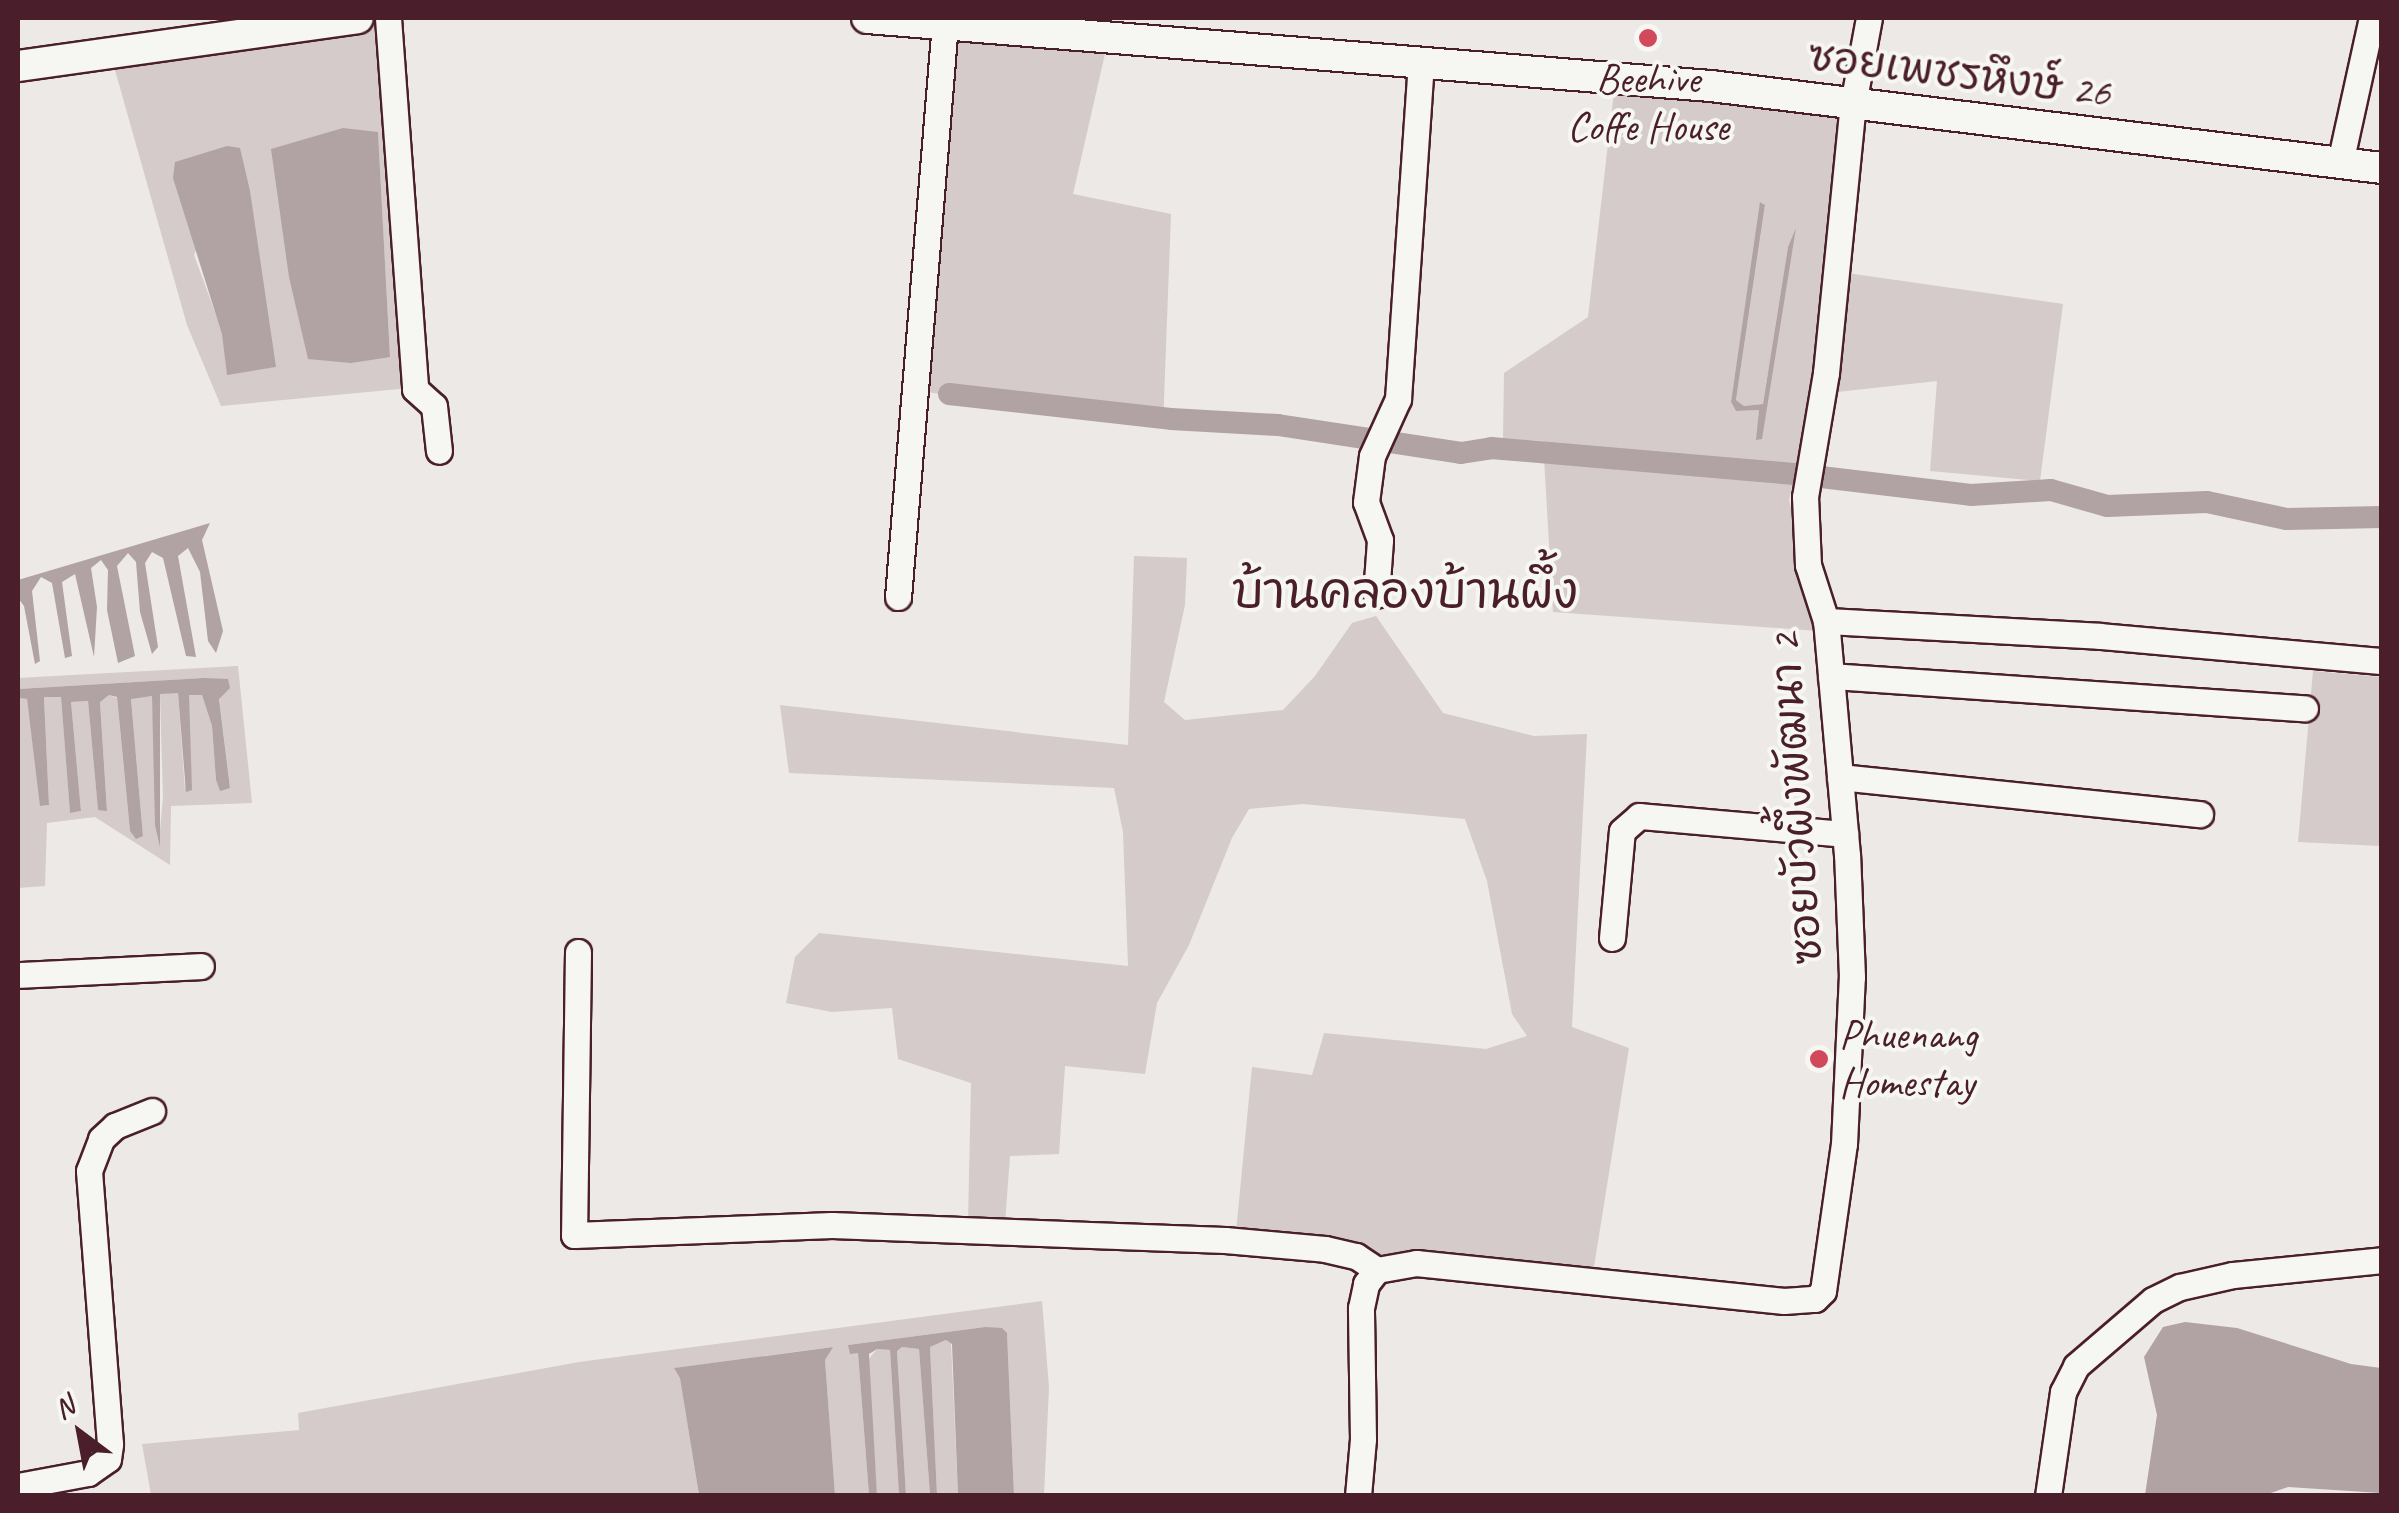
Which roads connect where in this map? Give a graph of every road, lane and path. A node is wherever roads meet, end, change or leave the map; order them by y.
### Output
1 (358, 18) edge
2 (388, 18) edge
3 (867, 18) edge
4 (1869, 18) edge
5 (2372, 18) edge
6 (945, 23) junction
7 (1110, 28) edge
8 (1421, 65) junction
9 (18, 66) edge
10 (1853, 104) junction
11 (2340, 164) junction
12 (2382, 168) edge
13 (439, 451) dead end
14 (1376, 595) dead end
15 (898, 597) dead end
16 (1826, 621) junction
17 (2382, 661) edge
18 (1831, 676) junction
19 (2305, 708) dead end
20 (1840, 776) junction
21 (2200, 814) dead end
22 (1846, 834) junction
23 (1612, 938) dead end
24 (578, 952) dead end
25 (202, 966) dead end
26 (18, 975) edge
27 (152, 1110) dead end
28 (2382, 1260) edge
29 (1377, 1270) junction
30 (18, 1486) edge
31 (1358, 1496) edge
32 (2048, 1496) edge

1 - 9 street
2 - 13 street
3 - 6 street, ซอยเพชรหึงษ์ 26
4 - 10 street, ซอยบัวผึ้งพัฒนา 2
5 - 11 street
6 - 7 street, ซอยเพชรหึงษ์ 26
6 - 15 street
7 - 8 street, ซอยเพชรหึงษ์ 26
8 - 10 street, ซอยเพชรหึงษ์ 26
8 - 14 street
10 - 11 street, ซอยเพชรหึงษ์ 26
10 - 16 street, ซอยบัวผึ้งพัฒนา 2
11 - 12 street, ซอยเพชรหึงษ์ 26
16 - 17 street
16 - 18 street, ซอยบัวผึ้งพัฒนา 2
18 - 19 street
18 - 20 street, ซอยบัวผึ้งพัฒนา 2
20 - 21 street
20 - 22 street, ซอยบัวผึ้งพัฒนา 2
22 - 23 street
22 - 29 street, ซอยบัวผึ้งพัฒนา 2
24 - 29 street
25 - 26 street
27 - 30 street
28 - 32 street
29 - 31 street

